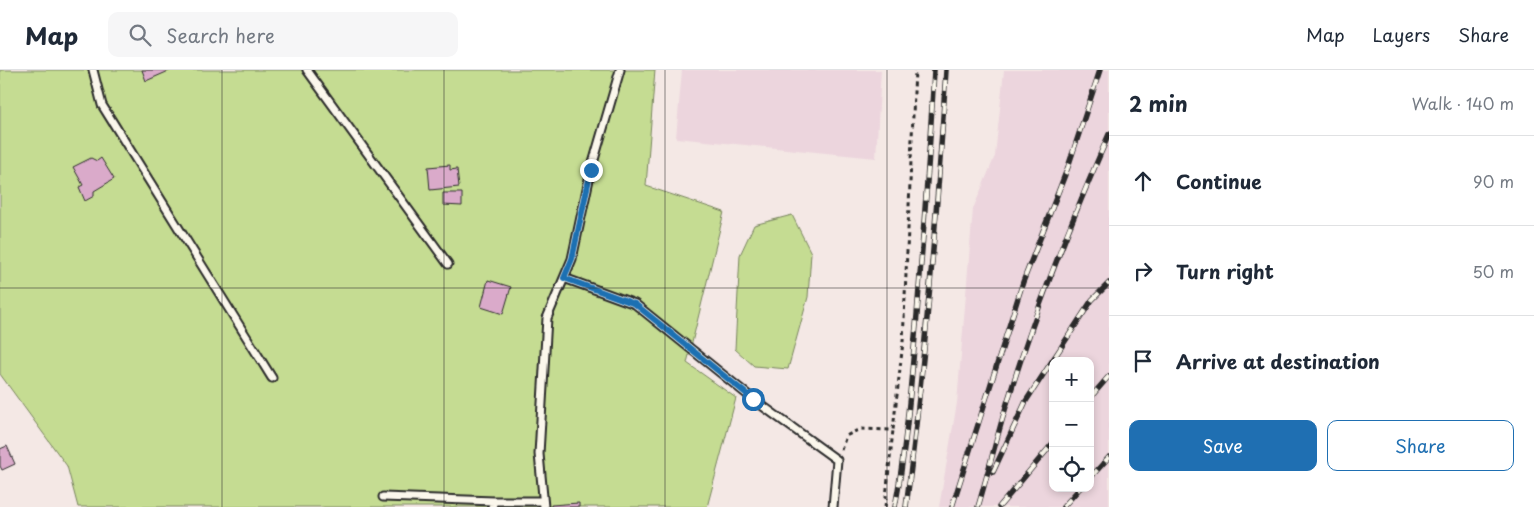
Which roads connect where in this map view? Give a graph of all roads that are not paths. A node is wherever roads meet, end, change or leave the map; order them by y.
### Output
1 (93, 70) edge
2 (307, 70) edge
3 (620, 70) edge
4 (448, 264) dead end
5 (564, 278) junction
6 (272, 378) dead end
7 (382, 498) dead end
8 (493, 504) edge
9 (544, 504) edge
10 (833, 507) edge

1 - 6 lane
2 - 4 lane
3 - 5 lane
5 - 9 lane
5 - 10 lane
7 - 8 lane
8 - 9 lane

